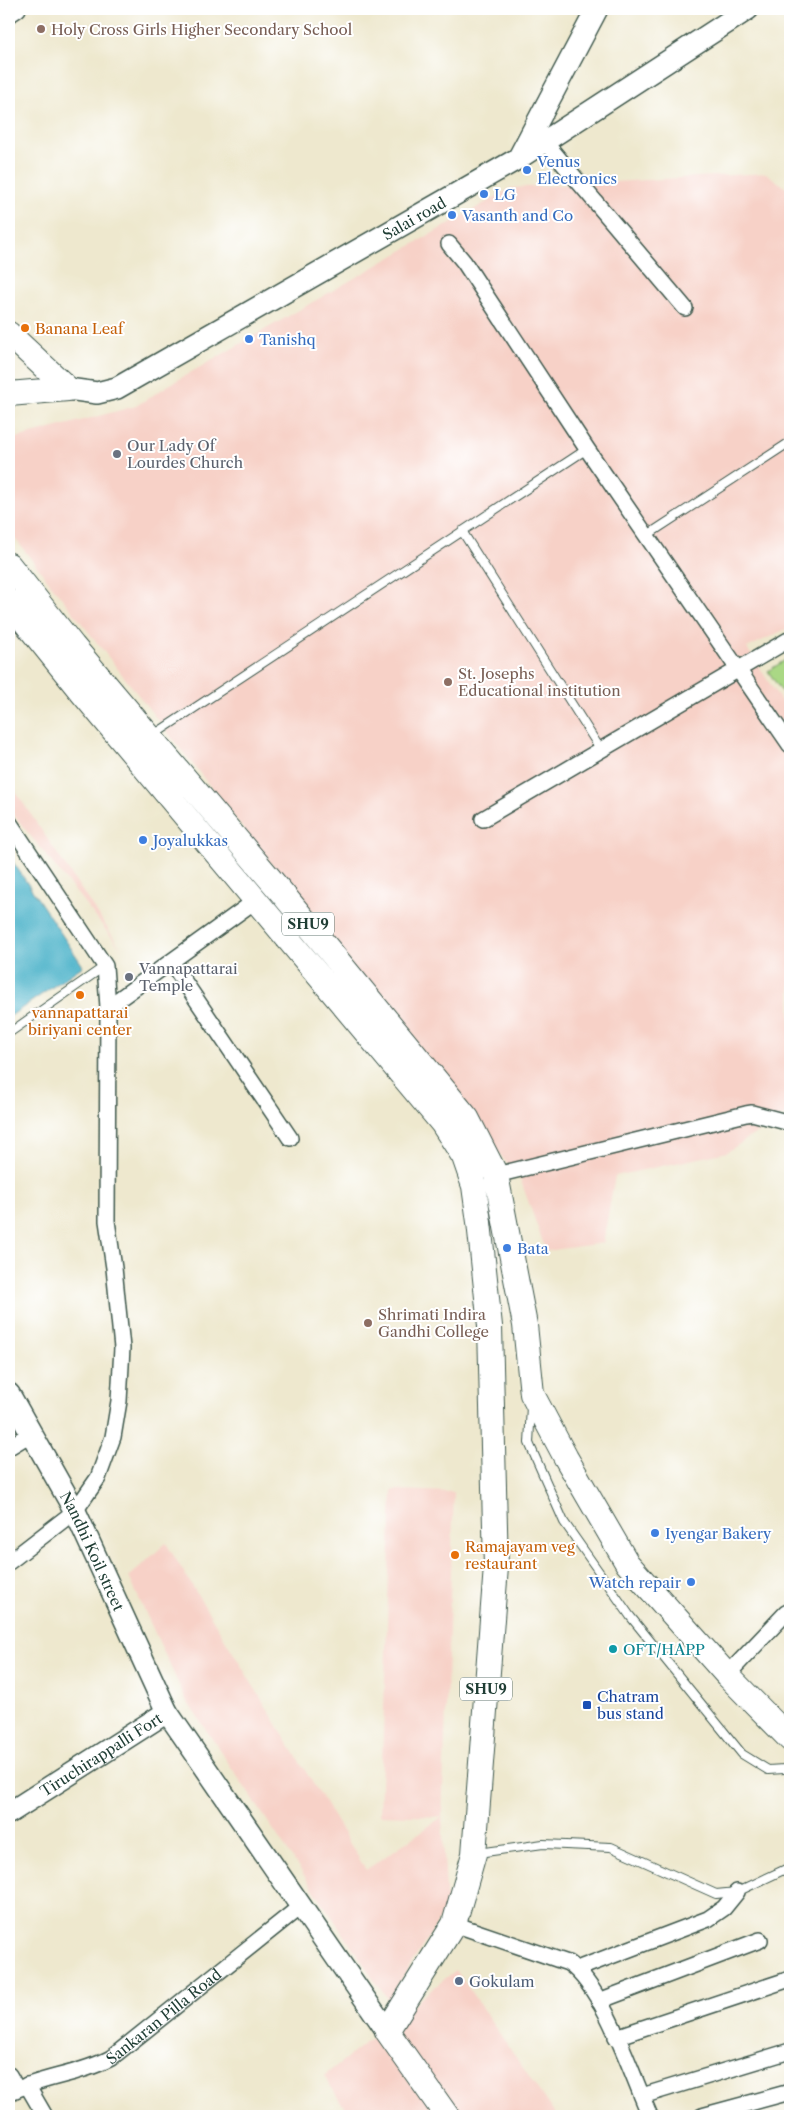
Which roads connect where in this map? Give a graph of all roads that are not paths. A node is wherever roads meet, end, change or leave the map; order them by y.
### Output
1 (18, 9) edge
2 (596, 9) edge
3 (748, 9) edge
4 (9, 15) edge
5 (544, 141) junction
6 (519, 158) junction
7 (449, 244) dead end
8 (685, 308) dead end
9 (9, 334) edge
10 (68, 389) junction
11 (9, 394) edge
12 (790, 442) edge
13 (587, 449) junction
14 (462, 532) junction
15 (646, 536) junction
16 (9, 565) edge
17 (9, 602) edge
18 (790, 639) edge
19 (738, 670) junction
20 (150, 737) junction
21 (790, 746) edge
22 (601, 750) junction
23 (483, 819) dead end
24 (9, 822) edge
25 (255, 901) junction
26 (171, 962) junction
27 (105, 966) junction
28 (108, 1007) junction
29 (9, 1033) edge
30 (790, 1123) edge
31 (290, 1138) dead end
32 (496, 1174) junction
33 (524, 1325) junction
34 (490, 1326) junction
35 (9, 1394) edge
36 (532, 1394) junction
37 (32, 1433) junction
38 (9, 1448) edge
39 (75, 1511) junction
40 (9, 1562) edge
41 (790, 1611) edge
42 (727, 1674) junction
43 (167, 1712) junction
44 (790, 1739) edge
45 (790, 1767) edge
46 (9, 1813) edge
47 (474, 1854) junction
48 (790, 1867) edge
49 (736, 1892) junction
50 (301, 1906) junction
51 (454, 1924) junction
52 (760, 1940) dead end
53 (577, 1969) junction
54 (790, 1979) edge
55 (600, 2001) junction
56 (387, 2031) junction
57 (616, 2037) junction
58 (790, 2051) edge
59 (9, 2075) edge
60 (18, 2089) edge
61 (790, 2092) edge
62 (642, 2096) junction
63 (45, 2116) edge
64 (447, 2116) edge
65 (650, 2116) edge
66 (702, 2116) edge

1 - 4 street
2 - 6 street
3 - 5 street, Salai road
5 - 6 street, Salai road
5 - 8 street
6 - 10 street, Salai road
7 - 13 street
9 - 10 main road
10 - 11 main road
12 - 15 lane
13 - 14 lane
13 - 15 street
14 - 20 lane
14 - 22 lane
15 - 19 street
16 - 20 main road, SHU9
17 - 25 main road, SHU9
18 - 19 street
19 - 21 street
19 - 22 street
20 - 32 main road, SHU9
22 - 23 street
24 - 27 street
25 - 26 street
25 - 34 main road, SHU9
26 - 28 street
26 - 31 street
27 - 28 street
27 - 29 lane
28 - 39 street
30 - 32 street
32 - 33 main road, SHU9
33 - 34 main road
33 - 36 main road
34 - 47 main road, SHU9
35 - 37 street, Nandhi Koil street
36 - 42 main road
36 - 45 lane
37 - 38 street
37 - 39 street, Nandhi Koil street
39 - 40 street
39 - 43 street, Nandhi Koil street
41 - 42 street
42 - 44 main road
43 - 46 street, Tiruchirappalli Fort
43 - 50 street, Nandhi Koil street
47 - 49 lane
47 - 51 main road, SHU9
48 - 49 lane
49 - 53 street
50 - 56 street, Nandhi Koil street
50 - 60 street, Sankaran Pilla Road
51 - 53 street
51 - 56 main road, SHU9
52 - 55 street
53 - 55 street
54 - 57 street
55 - 57 street
56 - 64 main road
57 - 62 street
58 - 62 street
59 - 60 street
60 - 63 street
61 - 66 street
62 - 65 street

